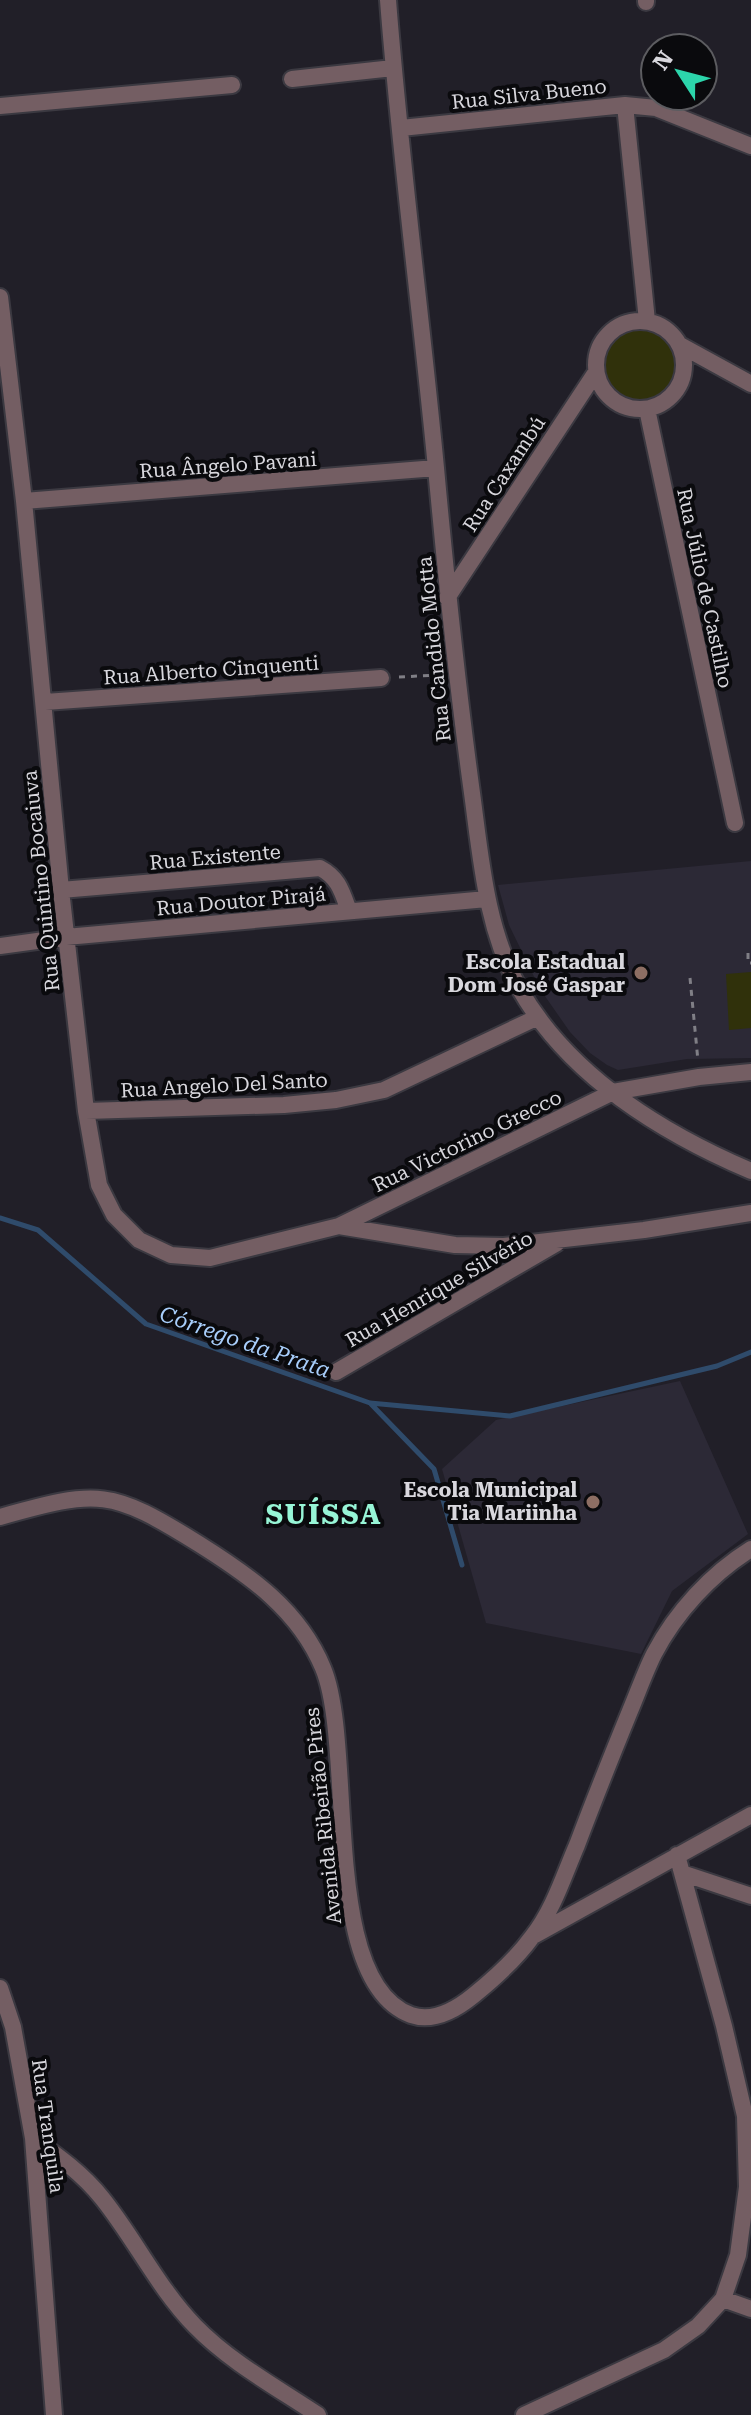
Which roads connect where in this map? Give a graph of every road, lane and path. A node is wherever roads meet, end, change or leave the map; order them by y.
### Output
1 (388, 0) edge
2 (393, 68) junction
3 (292, 79) dead end
4 (232, 85) dead end
5 (625, 105) junction
6 (0, 106) edge
7 (401, 128) junction
8 (751, 146) edge
9 (0, 297) edge
10 (647, 321) junction
11 (680, 345) junction
12 (596, 372) junction
13 (751, 384) edge
14 (647, 409) junction
15 (436, 468) junction
16 (24, 501) junction
17 (447, 598) junction
18 (455, 674) junction
19 (381, 678) joint
20 (45, 702) junction
21 (735, 823) dead end
22 (61, 890) junction
23 (487, 899) junction
24 (349, 911) junction
25 (66, 937) junction
26 (0, 946) edge
27 (748, 953) dead end
28 (751, 963) edge
29 (690, 978) dead end
30 (538, 1017) junction
31 (751, 1072) edge
32 (699, 1077) junction
33 (613, 1092) junction
34 (86, 1111) junction
35 (751, 1171) edge
36 (751, 1213) edge
37 (339, 1226) junction
38 (562, 1240) junction
39 (336, 1372) dead end
40 (0, 1517) edge
41 (751, 1549) edge
42 (751, 1815) edge
43 (677, 1855) junction
44 (682, 1873) junction
45 (751, 1896) edge
46 (534, 1936) junction
47 (0, 1988) edge
48 (33, 2138) junction
49 (723, 2299) junction
50 (751, 2309) edge
51 (54, 2415) edge
52 (318, 2415) edge
53 (524, 2415) edge

1 - 2 street, Rua Candido Motta
2 - 3 street
2 - 7 street, Rua Candido Motta
4 - 6 street
5 - 7 street, Rua Silva Bueno
5 - 8 street, Rua Silva Bueno
5 - 10 street
7 - 15 street, Rua Candido Motta
9 - 16 street, Rua Quintino Bocaiuva
10 - 11 street
10 - 12 street
11 - 13 street
11 - 14 street
12 - 14 street
12 - 17 street, Rua Caxambú
14 - 21 street, Rua Júlio de Castilho
15 - 16 street, Rua Ângelo Pavani
15 - 17 street, Rua Candido Motta
16 - 20 street, Rua Quintino Bocaiuva
17 - 18 street, Rua Candido Motta
18 - 19 path
18 - 23 street, Rua Candido Motta
19 - 20 street, Rua Alberto Cinquenti
20 - 22 street, Rua Quintino Bocaiuva
22 - 24 street, Rua Existente
22 - 25 street, Rua Quintino Bocaiuva
23 - 24 street, Rua Doutor Pirajá
23 - 30 street, Rua Candido Motta
24 - 25 street, Rua Doutor Pirajá
25 - 26 street, Rua Doutor Pirajá
25 - 34 street, Rua Quintino Bocaiuva
27 - 28 path
29 - 32 path
30 - 33 street, Rua Candido Motta
30 - 34 street, Rua Angelo Del Santo
31 - 32 street, Rua Victorino Grecco
32 - 33 street, Rua Victorino Grecco
33 - 35 street, Rua Candido Motta
33 - 37 street, Rua Victorino Grecco
34 - 37 street, Rua Quintino Bocaiuva
36 - 38 street
37 - 38 street
38 - 39 street, Rua Henrique Silvério
40 - 46 street, Avenida Ribeirão Pires
41 - 46 street, Avenida Ribeirão Pires
42 - 43 street
43 - 44 street
43 - 46 street
44 - 45 street
44 - 49 street
47 - 48 street, Rua Tranquila
48 - 51 street, Rua Tranquila
48 - 52 street
49 - 50 street
49 - 53 street

